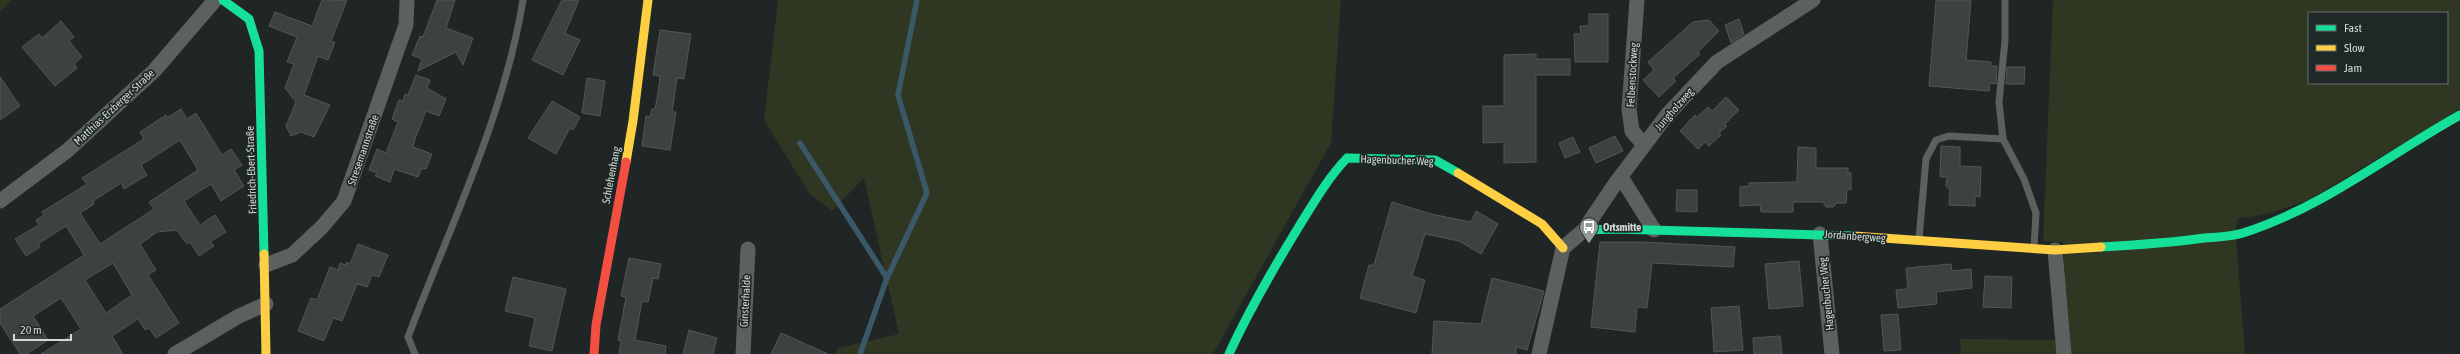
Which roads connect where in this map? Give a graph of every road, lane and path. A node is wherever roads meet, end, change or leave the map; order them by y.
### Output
1 (215, 0) edge
2 (223, 0) edge
3 (408, 0) edge
4 (523, 0) edge
5 (648, 0) edge
6 (1637, 0) edge
7 (2005, 0) edge
8 (1807, 2) edge
9 (2460, 115) edge
10 (2003, 138) junction
11 (1644, 145) junction
12 (1621, 177) junction
13 (0, 201) edge
14 (1584, 230) junction
15 (1654, 230) junction
16 (1820, 234) junction
17 (1919, 241) junction
18 (1563, 248) junction
19 (748, 249) dead end
20 (2034, 249) junction
21 (2055, 250) junction
22 (266, 265) junction
23 (266, 304) junction
24 (175, 354) edge
25 (266, 354) edge
26 (414, 354) edge
27 (594, 354) edge
28 (743, 354) edge
29 (1228, 354) edge
30 (1539, 354) edge
31 (1832, 354) edge
32 (2064, 354) edge

1 - 13 street, Matthias-Erzberger-Straße
2 - 22 street, Friedrich-Ebert-Straße
3 - 22 street, Stresemannstraße
4 - 26 lane
5 - 27 street, Schlehenhang
6 - 11 street, Felbenstockweg
7 - 10 lane
8 - 11 street, Jungholzweg
9 - 21 street, Jordanbergweg
10 - 17 lane
10 - 20 lane
11 - 12 street, Jungholzweg
12 - 14 street, Jungholzweg
12 - 15 street
14 - 15 street, Jordanbergweg
14 - 18 street, Jungholzweg
15 - 16 street, Jordanbergweg
16 - 17 street, Jordanbergweg
16 - 31 street, Hagenbucher Weg
17 - 20 street, Jordanbergweg
18 - 29 street, Hagenbucher Weg
18 - 30 street
19 - 28 street, Ginsterhalde
20 - 21 street, Jordanbergweg
21 - 32 street
22 - 23 street, Friedrich-Ebert-Straße
23 - 24 street
23 - 25 street, Friedrich-Ebert-Straße

